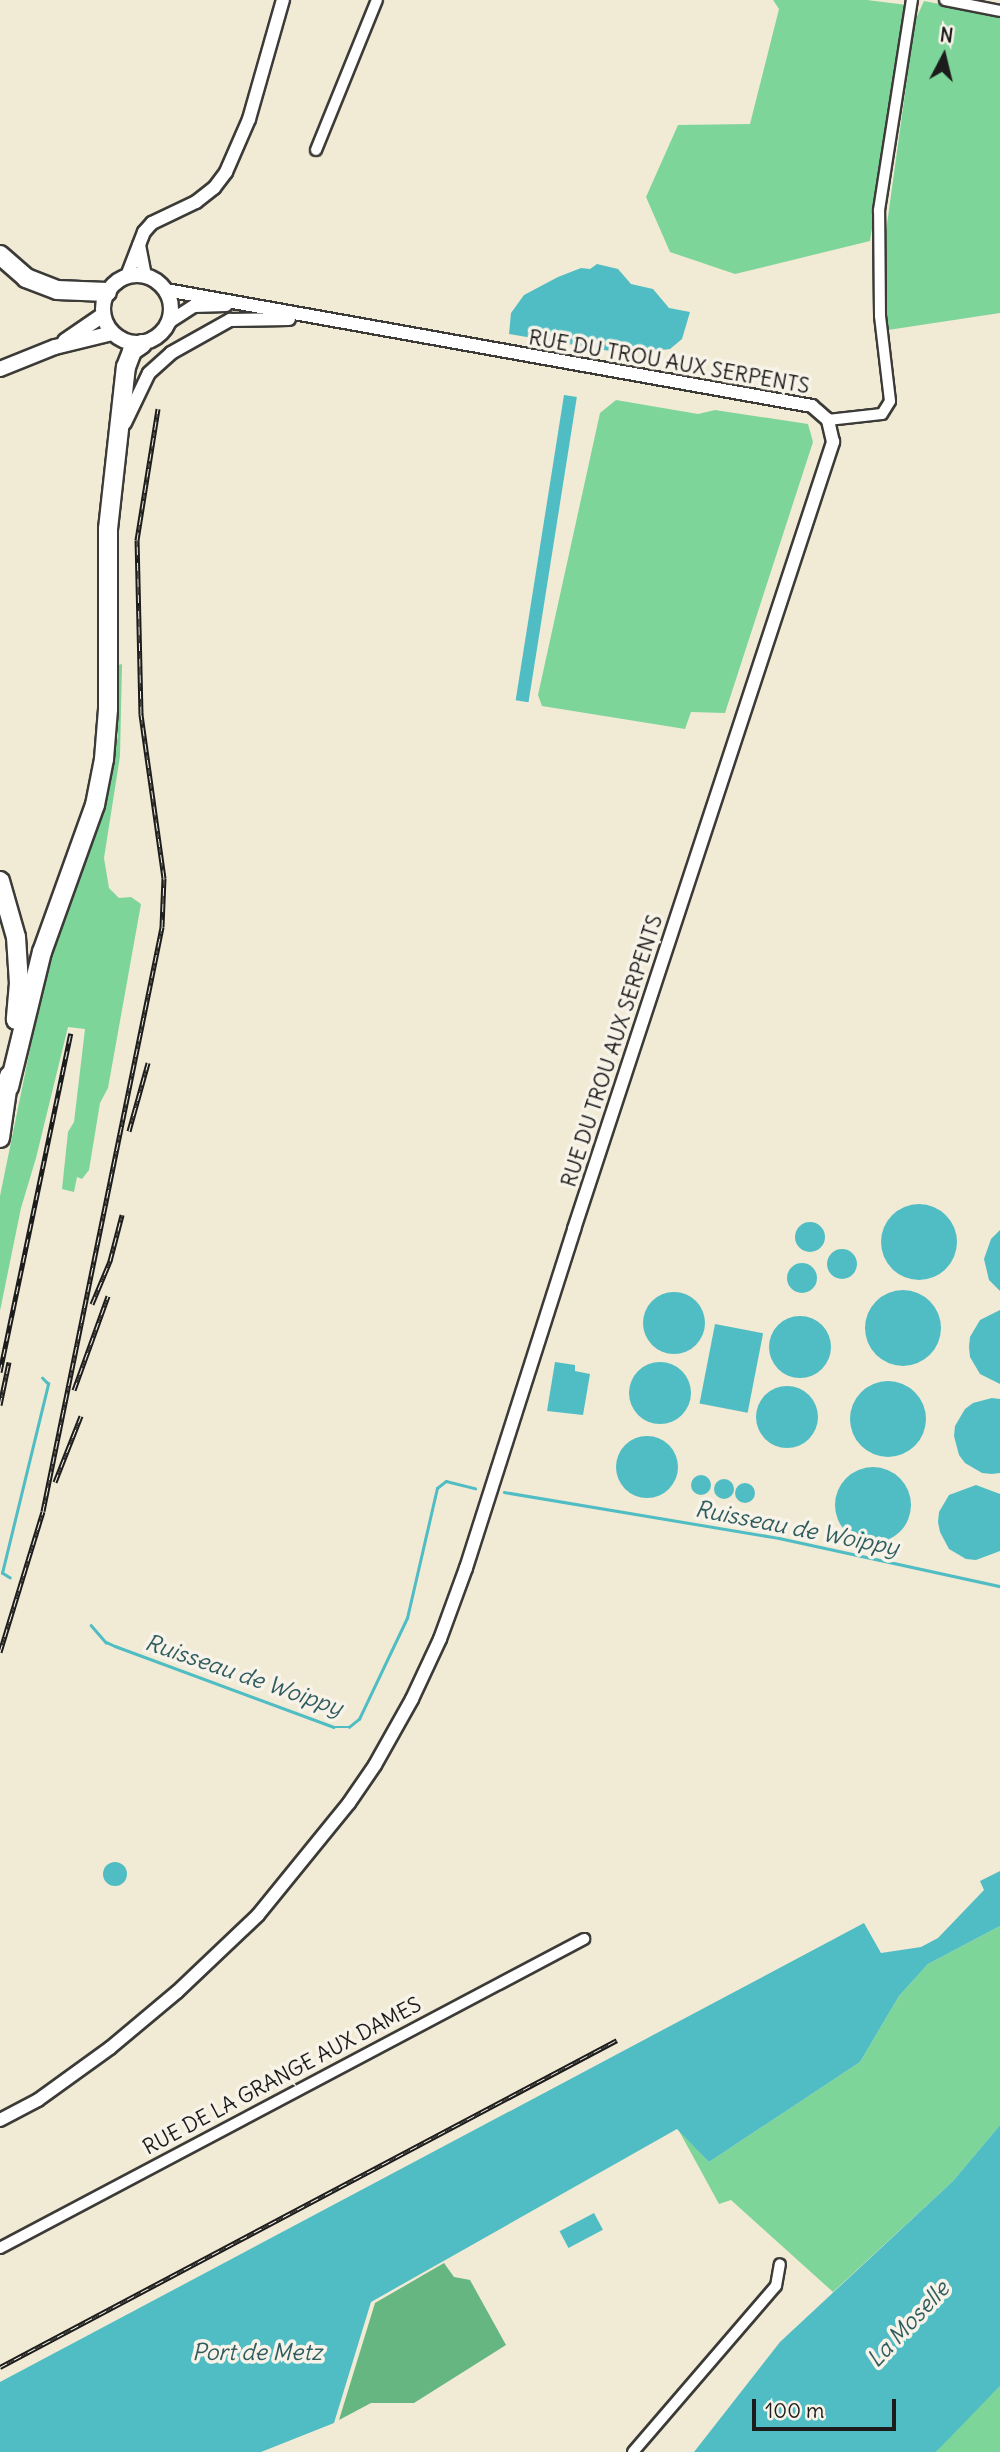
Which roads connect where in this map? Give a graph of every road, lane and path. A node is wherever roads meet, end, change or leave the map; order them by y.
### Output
1 (274, 0) edge
2 (284, 0) edge
3 (377, 0) edge
4 (912, 0) edge
5 (945, 0) edge
6 (1000, 11) edge
7 (237, 147) junction
8 (316, 150) dead end
9 (139, 245) junction
10 (0, 255) edge
11 (127, 276) junction
12 (145, 276) junction
13 (166, 290) junction
14 (107, 292) junction
15 (237, 304) junction
16 (103, 315) junction
17 (311, 317) junction
18 (169, 323) junction
19 (112, 333) junction
20 (142, 344) junction
21 (55, 347) junction
22 (0, 369) edge
23 (828, 419) junction
24 (120, 436) junction
25 (0, 881) edge
26 (9, 1087) junction
27 (0, 1138) edge
28 (584, 1939) dead end
29 (0, 2120) edge
30 (0, 2248) edge
31 (780, 2264) dead end
32 (633, 2452) edge

1 - 7 street
2 - 7 street
3 - 8 street
4 - 23 street
5 - 6 street
7 - 9 street
9 - 11 street
9 - 12 street
10 - 14 highway
11 - 12 main road
11 - 14 main road
12 - 13 main road
13 - 15 street, RUE DU TROU AUX SERPENTS
13 - 18 main road
14 - 16 main road
15 - 17 street, RUE DU TROU AUX SERPENTS
15 - 18 street, RUE DU TROU AUX SERPENTS
16 - 19 main road
16 - 21 main road
17 - 23 street, RUE DU TROU AUX SERPENTS
17 - 24 street
18 - 20 main road
19 - 20 main road
19 - 21 main road
20 - 24 highway
21 - 22 main road
23 - 29 street, RUE DU TROU AUX SERPENTS
24 - 26 highway
25 - 26 highway
26 - 27 highway
28 - 30 street, RUE DE LA GRANGE AUX DAMES
31 - 32 street

